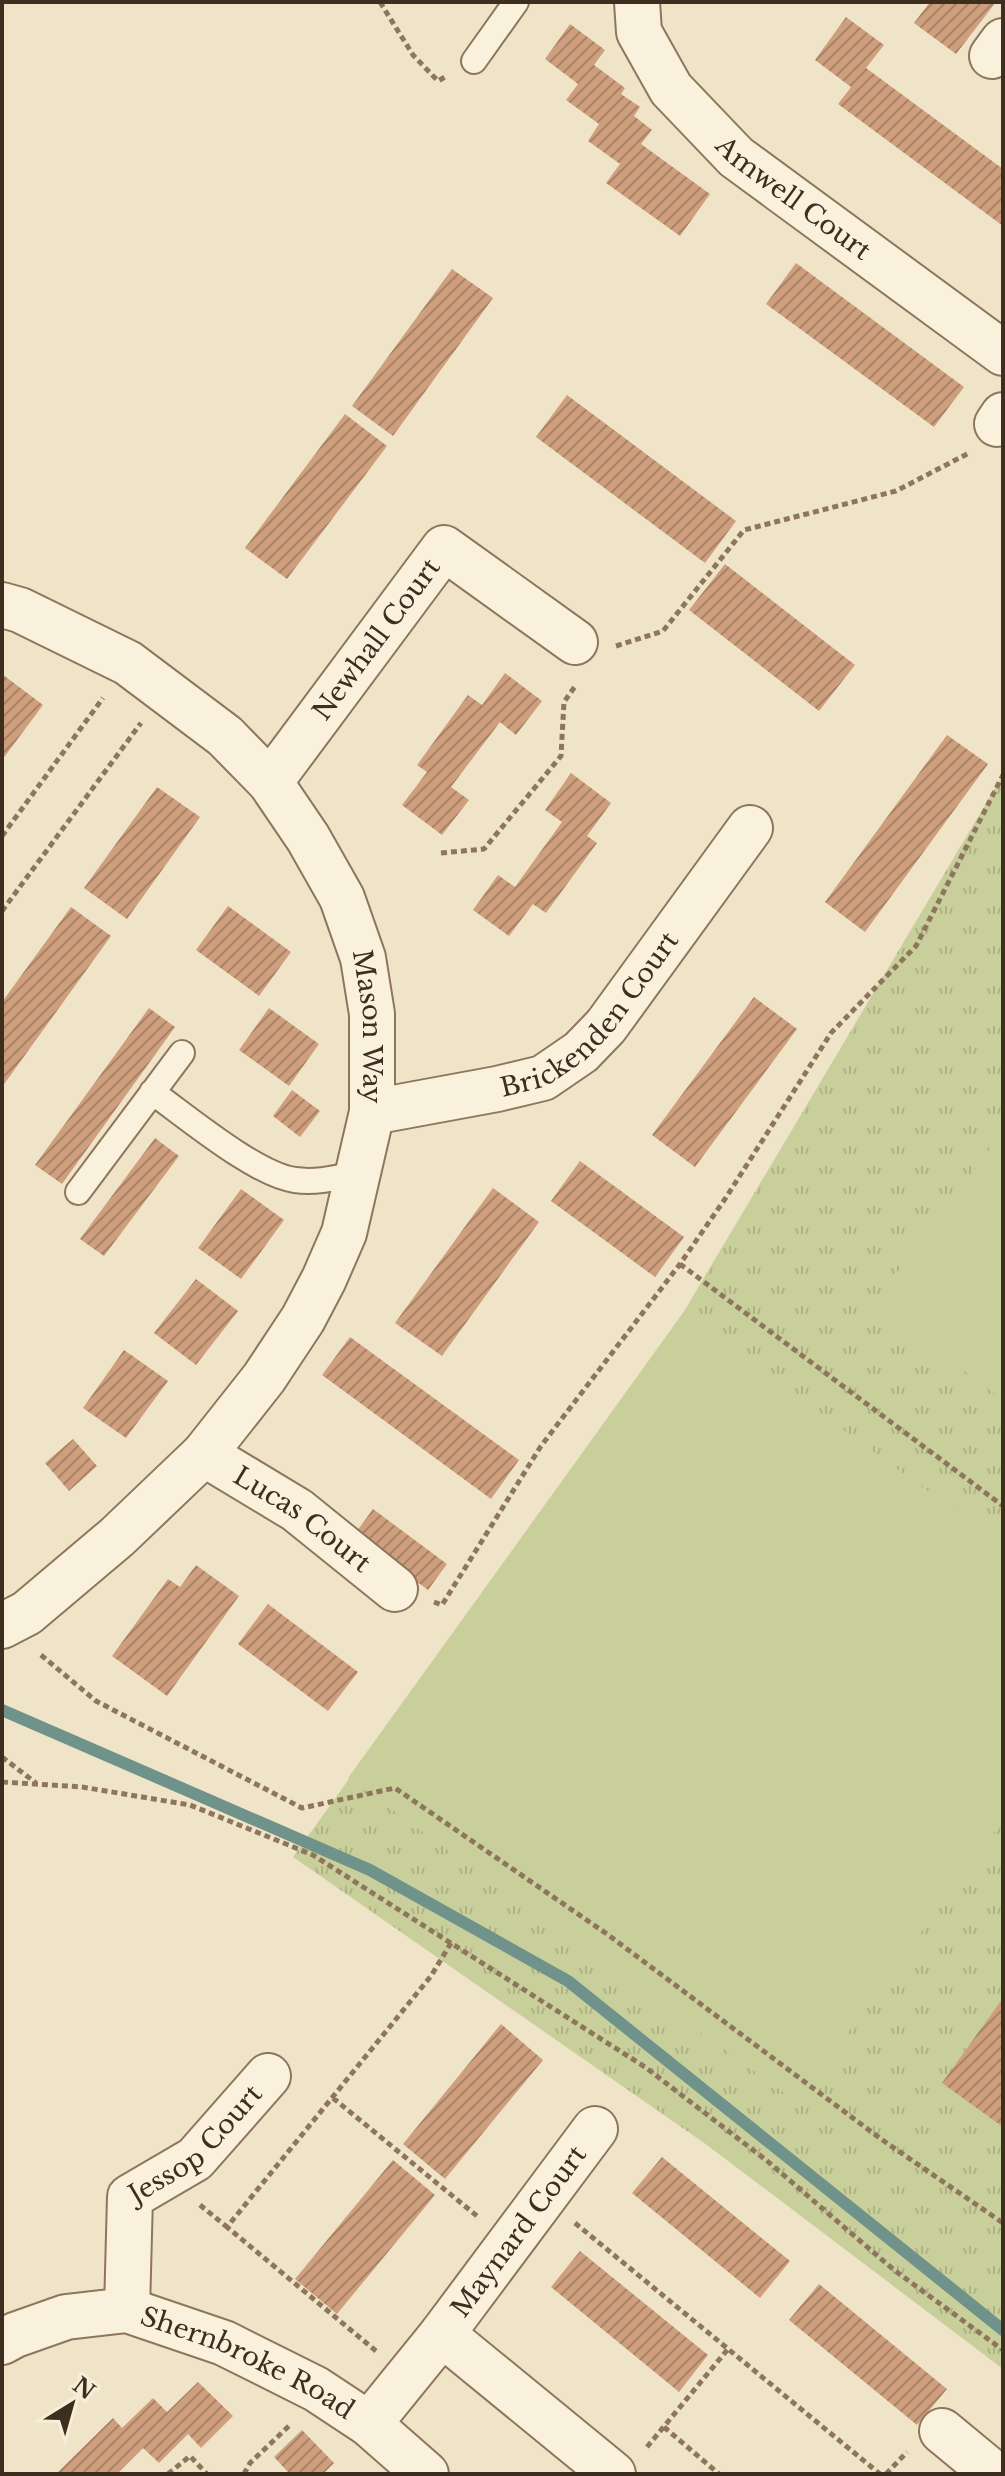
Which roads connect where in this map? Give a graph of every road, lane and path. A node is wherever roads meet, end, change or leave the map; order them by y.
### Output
1 (380, 2) edge
2 (516, 2) edge
3 (637, 2) edge
4 (474, 61) joint
5 (1003, 353) edge
6 (994, 429) edge
7 (2, 605) edge
8 (590, 655) junction
9 (128, 663) junction
10 (165, 690) junction
11 (1003, 775) edge
12 (270, 782) junction
13 (750, 828) dead end
14 (2, 836) edge
15 (441, 853) dead end
16 (2, 911) edge
17 (182, 1053) dead end
18 (152, 1092) junction
19 (372, 1112) junction
20 (357, 1174) junction
21 (78, 1192) dead end
22 (680, 1264) junction
23 (204, 1454) junction
24 (1003, 1506) edge
25 (395, 1589) joint
26 (3, 1625) edge
27 (2, 1757) edge
28 (2, 1782) edge
29 (37, 1784) junction
30 (451, 1943) junction
31 (268, 2076) dead end
32 (333, 2098) junction
33 (595, 2129) dead end
34 (544, 2197) junction
35 (1003, 2223) edge
36 (510, 2243) junction
37 (127, 2310) junction
38 (442, 2334) junction
39 (2, 2342) edge
40 (728, 2349) junction
41 (1003, 2350) edge
42 (407, 2377) junction
43 (322, 2394) junction
44 (369, 2424) junction
45 (664, 2427) junction
46 (942, 2431) dead end
47 (628, 2462) edge
48 (168, 2474) edge
49 (207, 2474) edge
50 (244, 2474) edge
51 (426, 2474) edge
52 (719, 2474) edge
53 (880, 2474) edge
54 (994, 2474) edge

1 - 4 path
2 - 4 lane
3 - 5 street, Amwell Court
6 - 8 path
7 - 9 street, Mason Way
8 - 12 street, Newhall Court
8 - 15 path
9 - 10 street, Mason Way
9 - 14 path
10 - 12 street, Mason Way
10 - 16 path
11 - 22 path
12 - 19 street, Mason Way
13 - 19 street, Brickenden Court
17 - 18 lane
18 - 20 lane
18 - 21 lane
19 - 20 street, Mason Way
20 - 23 street, Mason Way
22 - 24 path
22 - 25 path
23 - 25 street, Lucas Court
23 - 26 street, Mason Way
26 - 35 path
27 - 29 path
28 - 29 path
29 - 30 path
30 - 32 path
30 - 41 path
31 - 37 street, Jessop Court
32 - 36 path
32 - 42 path
33 - 34 street, Maynard Court
34 - 36 street, Maynard Court
34 - 40 path
36 - 38 street, Maynard Court
37 - 39 street, Shernbroke Road
37 - 43 street, Shernbroke Road
38 - 42 street, Maynard Court
38 - 47 street, Maynard Court
40 - 45 path
40 - 53 path
42 - 44 street, Maynard Court
43 - 44 street, Shernbroke Road
43 - 50 path
44 - 51 street, Shernbroke Road
45 - 47 path
45 - 52 path
46 - 54 street
48 - 49 path

